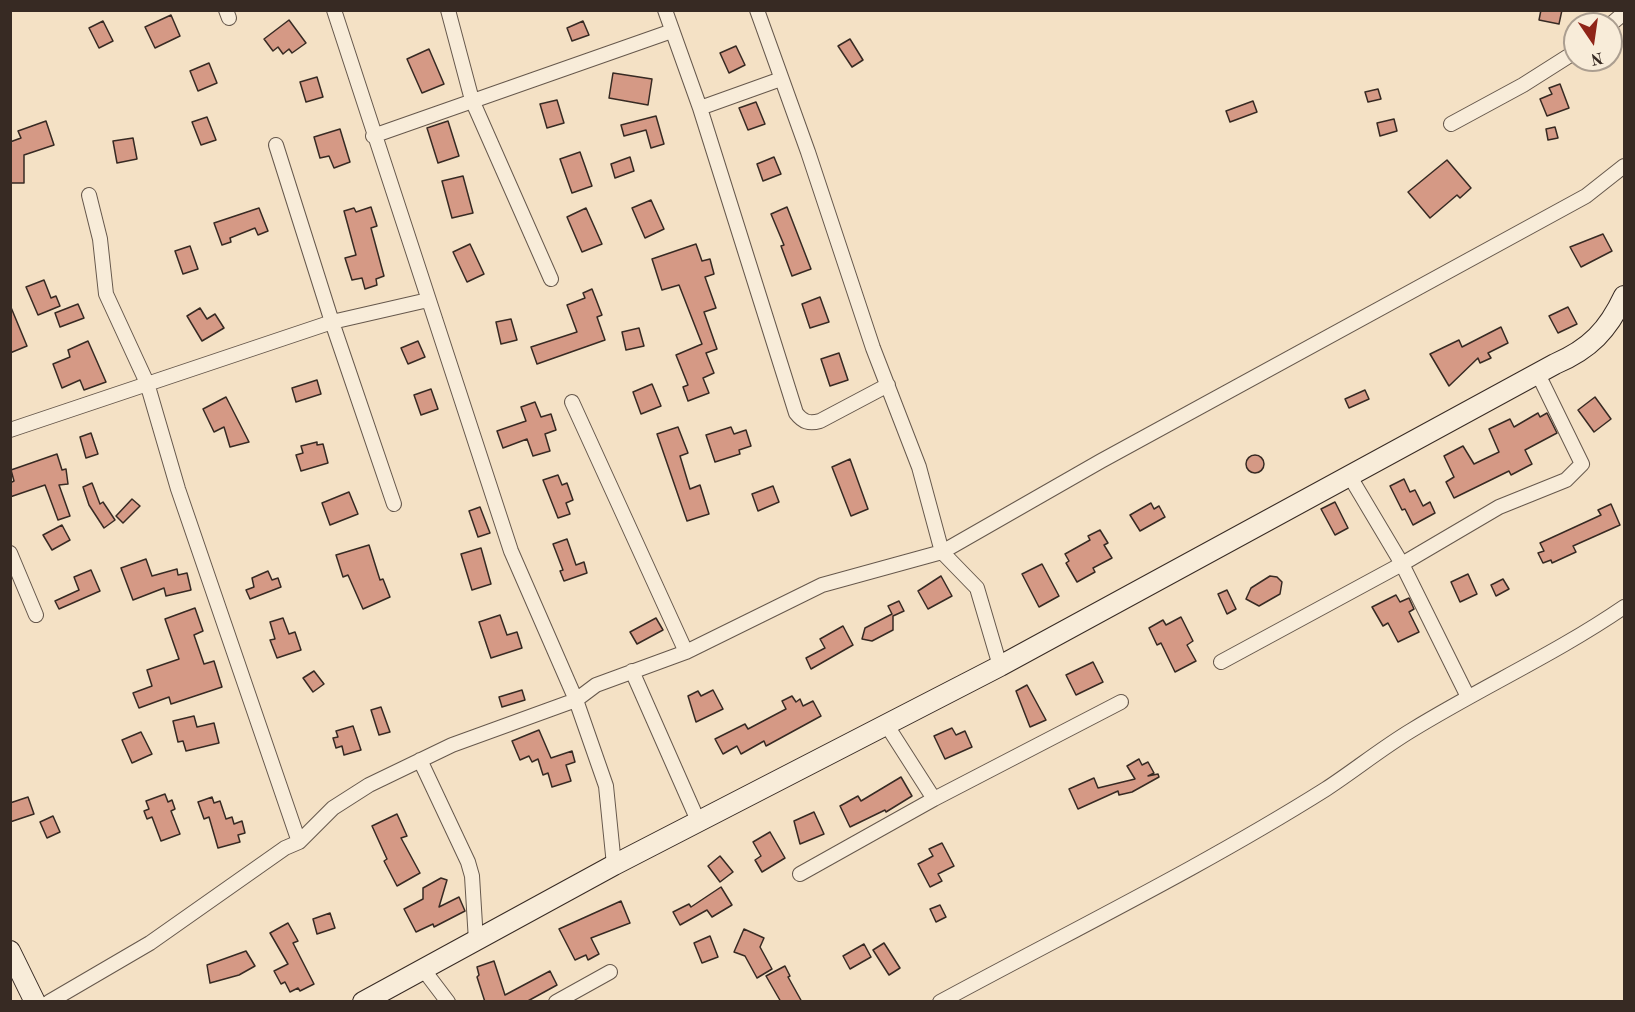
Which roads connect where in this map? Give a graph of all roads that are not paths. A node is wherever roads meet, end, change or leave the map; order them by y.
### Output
1 (334, 10) edge
2 (448, 10) edge
3 (665, 10) edge
4 (757, 10) edge
5 (672, 31) junction
6 (1563, 60) edge
7 (781, 79) junction
8 (472, 100) junction
9 (700, 108) junction
10 (1451, 124) dead end
11 (373, 136) junction
12 (276, 145) dead end
13 (1624, 166) edge
14 (89, 195) dead end
15 (551, 279) dead end
16 (1624, 296) edge
17 (428, 300) junction
18 (332, 322) junction
19 (1538, 374) junction
20 (147, 383) junction
21 (888, 385) junction
22 (572, 402) dead end
23 (10, 430) edge
24 (1349, 475) junction
25 (394, 504) dead end
26 (942, 552) junction
27 (10, 554) edge
28 (1402, 564) junction
29 (1624, 607) edge
30 (36, 615) dead end
31 (686, 652) junction
32 (1221, 662) dead end
33 (1000, 666) junction
34 (632, 671) junction
35 (1468, 697) junction
36 (576, 700) junction
37 (1121, 702) dead end
38 (886, 724) junction
39 (420, 760) junction
40 (934, 800) junction
41 (699, 823) junction
42 (299, 842) junction
43 (614, 865) junction
44 (800, 874) dead end
45 (476, 941) junction
46 (10, 951) edge
47 (423, 969) junction
48 (610, 972) dead end
49 (34, 1002) edge
50 (49, 1002) edge
51 (363, 1002) edge
52 (448, 1002) edge
53 (556, 1002) edge
54 (940, 1002) edge

1 - 11 street
2 - 8 street
3 - 5 street
4 - 7 street
5 - 8 street
5 - 9 street
6 - 10 street
7 - 9 street
7 - 21 street
8 - 11 street
8 - 15 street
9 - 21 street
11 - 17 street
12 - 18 street
13 - 26 street
14 - 20 street
16 - 19 street
17 - 18 street
17 - 36 street
18 - 20 street
18 - 25 street
19 - 24 street
19 - 28 street
20 - 23 street
20 - 42 street
21 - 26 street
22 - 31 street
24 - 28 street
24 - 33 street
26 - 31 street
26 - 33 street
27 - 30 street
28 - 32 street
28 - 35 street
29 - 35 street
31 - 34 street
33 - 38 street
34 - 36 street
34 - 41 street
35 - 54 street
36 - 39 street
36 - 43 street
37 - 40 street
38 - 40 street
38 - 41 street
39 - 42 street
39 - 45 street
40 - 44 street
41 - 43 street
42 - 50 street
43 - 45 street
45 - 47 street
46 - 49 street
47 - 51 street
47 - 52 street
48 - 53 street

